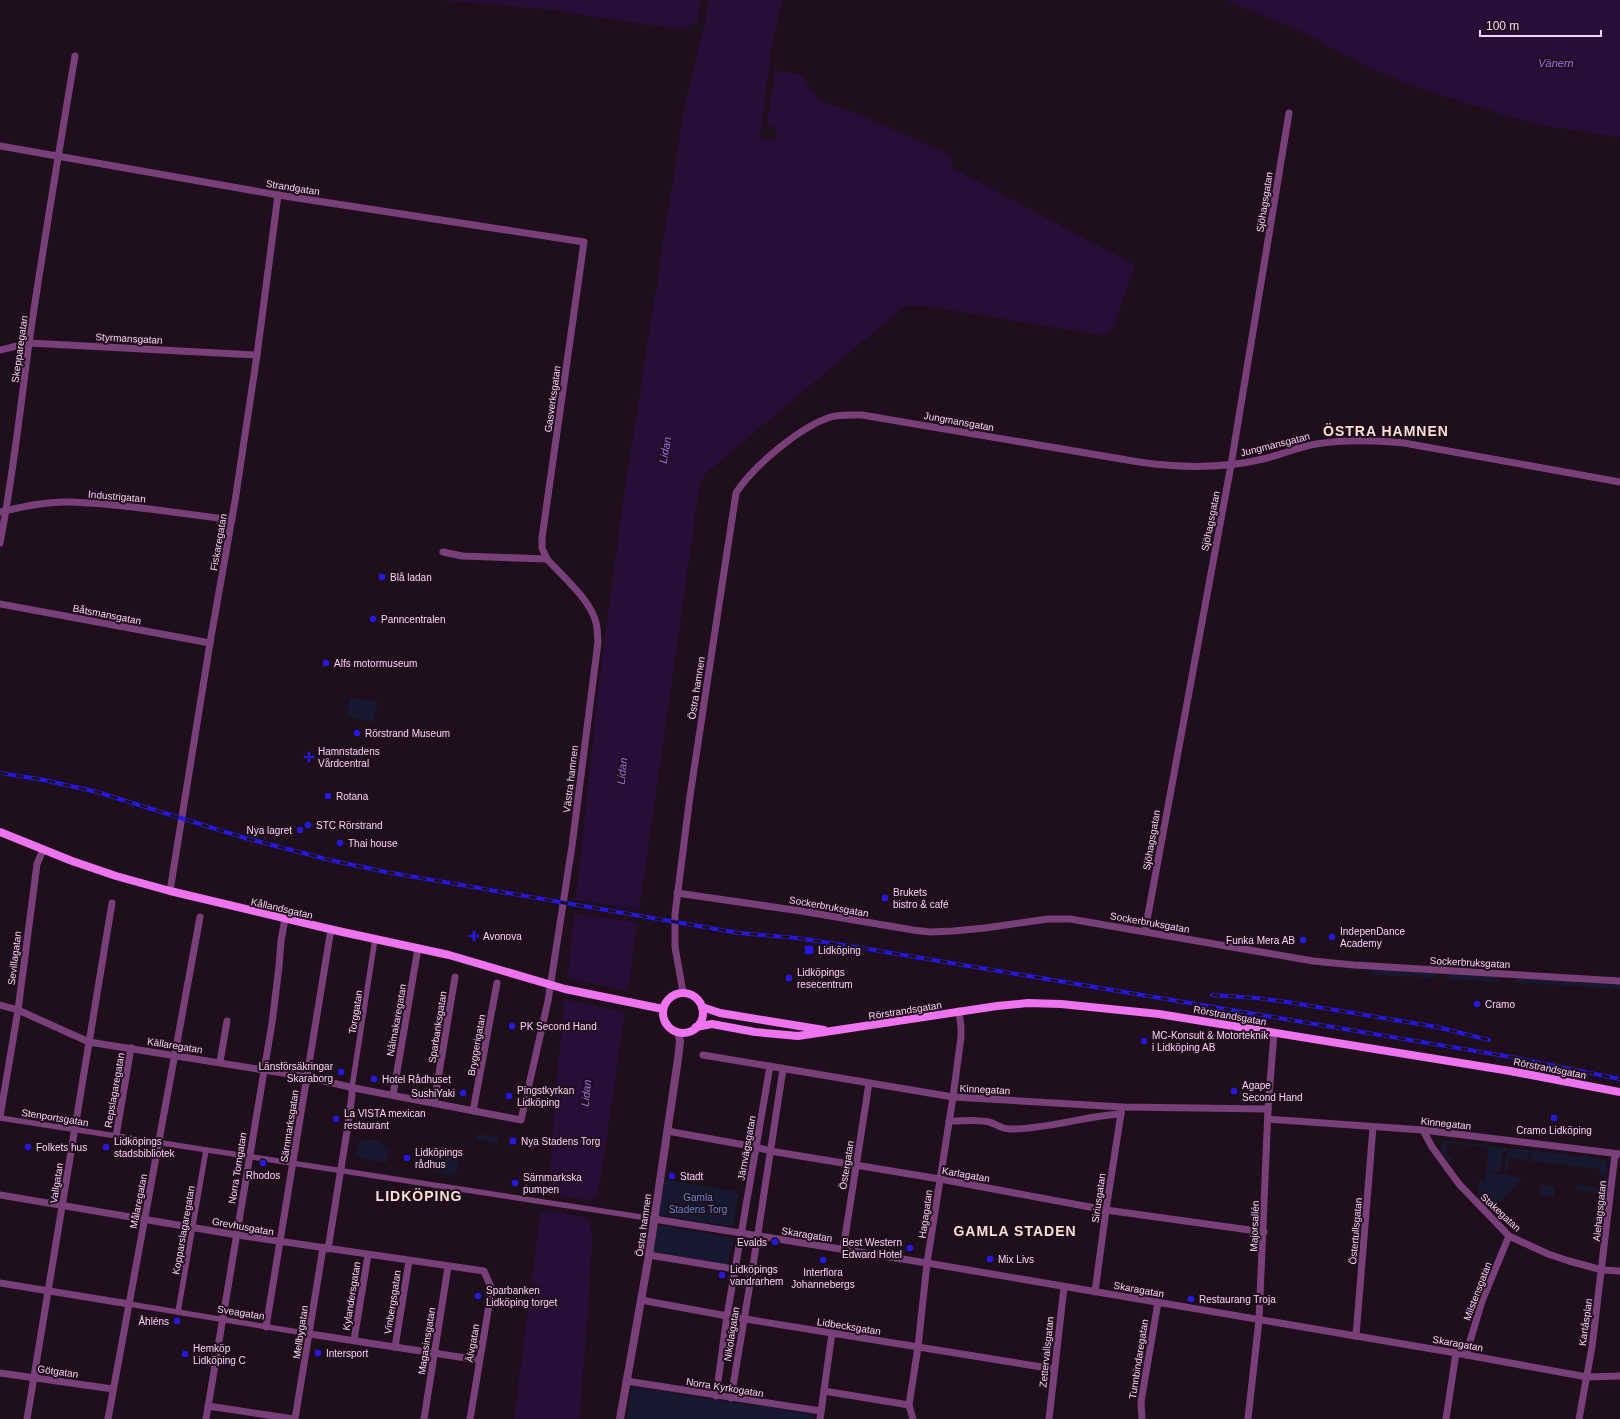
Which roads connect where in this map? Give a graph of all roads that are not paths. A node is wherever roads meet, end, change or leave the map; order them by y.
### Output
1 (75, 56) dead end
2 (1289, 113) dead end
3 (0, 146) edge
4 (58, 157) junction
5 (278, 195) junction
6 (584, 242) joint
7 (30, 343) junction
8 (0, 350) edge
9 (257, 355) junction
10 (816, 423) joint
11 (1231, 465) junction
12 (1620, 482) edge
13 (3, 511) edge
14 (232, 520) junction
15 (0, 543) edge
16 (443, 552) dead end
17 (547, 558) junction
18 (0, 604) edge
19 (210, 643) junction
20 (0, 832) edge
21 (43, 850) junction
22 (170, 892) junction
23 (677, 893) junction
24 (112, 903) dead end
25 (200, 917) dead end
26 (285, 919) junction
27 (331, 929) junction
28 (1145, 931) junction
29 (375, 939) junction
30 (418, 948) junction
31 (455, 977) dead end
32 (1620, 981) edge
33 (497, 982) dead end
34 (550, 984) junction
35 (683, 992) junction
36 (0, 1005) edge
37 (702, 1007) junction
38 (663, 1009) junction
39 (18, 1010) junction
40 (959, 1011) junction
41 (227, 1021) dead end
42 (696, 1027) junction
43 (834, 1031) junction
44 (678, 1032) junction
45 (1274, 1033) junction
46 (89, 1042) junction
47 (132, 1048) junction
48 (175, 1055) junction
49 (703, 1055) dead end
50 (220, 1062) junction
51 (770, 1066) junction
52 (783, 1068) junction
53 (263, 1070) junction
54 (307, 1077) junction
55 (869, 1083) junction
56 (352, 1088) junction
57 (1620, 1092) edge
58 (393, 1095) junction
59 (954, 1097) junction
60 (434, 1104) junction
61 (1268, 1109) junction
62 (1121, 1110) junction
63 (473, 1111) junction
64 (0, 1117) edge
65 (1268, 1119) junction
66 (949, 1121) junction
67 (1374, 1127) junction
68 (75, 1129) junction
69 (1422, 1130) junction
70 (667, 1131) junction
71 (116, 1136) junction
72 (160, 1143) junction
73 (756, 1147) junction
74 (206, 1150) junction
75 (770, 1151) junction
76 (1618, 1154) edge
77 (249, 1157) junction
78 (293, 1164) junction
79 (856, 1165) junction
80 (342, 1171) junction
81 (940, 1179) junction
82 (0, 1195) edge
83 (62, 1206) junction
84 (1106, 1210) junction
85 (144, 1218) junction
86 (654, 1219) junction
87 (193, 1227) junction
88 (1264, 1232) junction
89 (741, 1234) junction
90 (237, 1235) junction
91 (757, 1236) junction
92 (1509, 1236) junction
93 (279, 1242) junction
94 (326, 1248) junction
95 (843, 1250) junction
96 (368, 1255) junction
97 (649, 1255) junction
98 (409, 1261) junction
99 (927, 1263) junction
100 (448, 1267) junction
101 (735, 1270) junction
102 (1602, 1270) junction
103 (484, 1271) joint
104 (1620, 1271) edge
105 (752, 1272) junction
106 (0, 1283) edge
107 (1064, 1286) junction
108 (49, 1291) junction
109 (1095, 1292) junction
110 (641, 1300) junction
111 (1158, 1302) junction
112 (129, 1304) junction
113 (178, 1312) junction
114 (727, 1316) junction
115 (743, 1319) junction
116 (223, 1320) junction
117 (1259, 1320) junction
118 (266, 1327) junction
119 (832, 1333) junction
120 (310, 1334) junction
121 (1356, 1336) junction
122 (354, 1340) junction
123 (395, 1347) junction
124 (918, 1347) junction
125 (434, 1353) junction
126 (1456, 1353) junction
127 (1466, 1355) junction
128 (479, 1360) junction
129 (1054, 1370) junction
130 (0, 1373) edge
131 (1620, 1376) edge
132 (1587, 1377) junction
133 (34, 1378) junction
134 (626, 1381) junction
135 (113, 1389) junction
136 (824, 1391) junction
137 (716, 1396) junction
138 (731, 1398) junction
139 (909, 1405) junction
140 (208, 1406) junction
141 (820, 1415) edge
142 (250, 1416) edge
143 (27, 1419) edge
144 (108, 1419) edge
145 (206, 1419) edge
146 (295, 1419) edge
147 (424, 1419) edge
148 (470, 1419) edge
149 (620, 1419) edge
150 (913, 1419) edge
151 (1049, 1419) edge
152 (1142, 1419) edge
153 (1248, 1419) edge
154 (1446, 1419) edge
155 (1579, 1419) edge

1 - 4 street, Skepparegatan
2 - 11 street, Sjöhagsgatan
3 - 4 street, Strandgatan
4 - 5 street, Strandgatan
4 - 7 street, Skepparegatan
5 - 6 street, Strandgatan
5 - 9 street, Fiskaregatan
6 - 17 street, Gasverksgatan
7 - 8 street, Styrmansgatan
7 - 9 street, Styrmansgatan
7 - 13 street, Skepparegatan
9 - 14 street, Fiskaregatan
10 - 11 street, Jungmansgatan
10 - 23 street, Östra hamnen
11 - 12 street, Jungmansgatan
11 - 28 street, Sjöhagsgatan
13 - 14 street, Industrigatan
13 - 15 street, Skepparegatan
14 - 19 street, Fiskaregatan
16 - 17 street
17 - 34 street, Västra hamnen
18 - 19 street, Båtsmansgatan
19 - 22 street, Fiskaregatan
20 - 21 main road, Kållandsgatan
21 - 22 main road, Kållandsgatan
21 - 39 street, Sevillagatan
22 - 26 main road, Kållandsgatan
23 - 28 street, Sockerbruksgatan
23 - 35 street, Östra hamnen
24 - 46 street, Vallgatan
25 - 48 street, Målaregatan
26 - 27 main road, Kållandsgatan
26 - 53 street, Norra Torngatan
27 - 29 main road, Kållandsgatan
27 - 54 street, Särnmarksgatan
28 - 32 street, Sockerbruksgatan
29 - 30 main road, Kållandsgatan
29 - 56 street, Torggatan
30 - 34 main road, Kållandsgatan
30 - 58 street, Nålmakaregatan
31 - 60 street, Sparbanksgatan
33 - 63 street, Bryggerigatan
34 - 38 main road, Kållandsgatan
34 - 63 street, Västra hamnen
35 - 37 main road
35 - 38 main road
36 - 39 street, Källaregatan
37 - 42 main road
37 - 43 main road, Rörstrandsgatan
38 - 44 main road
39 - 46 street, Källaregatan
39 - 64 street, Sevillagatan
40 - 43 main road, Rörstrandsgatan
40 - 45 main road, Rörstrandsgatan
40 - 59 street, Hagagatan
41 - 50 street
42 - 43 main road, Rörstrandsgatan
42 - 44 main road
44 - 70 street, Östra hamnen
45 - 57 main road, Rörstrandsgatan
45 - 61 street, Majorsallén
46 - 47 street, Källaregatan
46 - 68 street, Vallgatan
47 - 48 street, Källaregatan
47 - 71 street, Repslagaregatan
48 - 50 street, Källaregatan
48 - 72 street, Målaregatan
49 - 51 street, Kinnegatan
50 - 53 street, Källaregatan
51 - 52 street, Kinnegatan
51 - 73 street, Järnvägsgatan
52 - 55 street, Kinnegatan
52 - 75 street
53 - 54 street, Källaregatan
53 - 77 street, Norra Torngatan
54 - 56 street, Källaregatan
54 - 78 street, Särnmarksgatan
55 - 59 street, Kinnegatan
55 - 79 street, Östergatan
56 - 58 street
56 - 80 street, Mellbygatan
58 - 60 street
59 - 62 street, Kinnegatan
59 - 66 street, Hagagatan
60 - 63 street
61 - 62 street, Kinnegatan
61 - 65 street, Majorsallén
62 - 66 street
62 - 84 street, Siriusgatan
64 - 68 street, Stenportsgatan
65 - 67 street, Kinnegatan
65 - 88 street, Majorsallén
66 - 81 street, Hagagatan
67 - 69 street, Kinnegatan
67 - 121 street, Östertullsgatan
68 - 71 street, Stenportsgatan
68 - 83 street, Vallgatan
69 - 76 street, Kinnegatan
69 - 92 street, Stakegatan
70 - 73 street, Karlagatan
70 - 86 street, Östra hamnen
71 - 72 street, Stenportsgatan
72 - 74 street, Stenportsgatan
72 - 85 street, Målaregatan
73 - 75 street, Karlagatan
73 - 89 street, Järnvägsgatan
74 - 77 street, Stenportsgatan
74 - 87 street, Kopparslagaregatan
75 - 79 street, Karlagatan
75 - 91 street
76 - 102 street, Alehagsgatan
77 - 78 street, Stenportsgatan
77 - 90 street, Norra Torngatan
78 - 80 street, Stenportsgatan
78 - 93 street, Särnmarksgatan
79 - 81 street, Karlagatan
79 - 95 street, Östergatan
80 - 86 street, Stenportsgatan
80 - 94 street, Mellbygatan
81 - 84 street, Karlagatan
81 - 99 street, Hagagatan
82 - 83 street, Grevhusgatan
83 - 85 street, Grevhusgatan
83 - 108 street, Vallgatan
84 - 88 street, Karlagatan
84 - 109 street, Siriusgatan
85 - 87 street, Grevhusgatan
85 - 112 street, Målaregatan
86 - 89 street, Skaragatan
86 - 97 street, Östra hamnen
87 - 90 street, Grevhusgatan
87 - 113 street, Kopparslagaregatan
88 - 117 street, Majorsallén
89 - 91 street, Skaragatan
89 - 101 street
90 - 93 street, Grevhusgatan
90 - 116 street, Norra Torngatan
91 - 95 street, Skaragatan
91 - 105 street
92 - 102 street, Stakegatan
92 - 127 street, Milstensgatan
93 - 94 street, Grevhusgatan
93 - 118 street, Särnmarksgatan
94 - 96 street, Grevhusgatan
94 - 120 street, Mellbygatan
95 - 99 street, Skaragatan
96 - 98 street, Grevhusgatan
96 - 122 street, Kylandersgatan
97 - 101 street
97 - 110 street, Östra hamnen
98 - 100 street, Grevhusgatan
98 - 123 street, Vinbergsgatan
99 - 107 street, Skaragatan
99 - 124 street, Hagagatan
100 - 103 street, Grevhusgatan
100 - 125 street, Magasinsgatan
101 - 105 street
101 - 114 street, Nikolaigatan
102 - 104 street, Stakegatan
102 - 132 street, Kartåsplan
103 - 128 street, Älvgatan
105 - 115 street, Nikolaigatan
106 - 108 street, Sveagatan
107 - 109 street, Skaragatan
107 - 129 street, Zettervallsgatan
108 - 112 street, Sveagatan
108 - 133 street, Vallgatan
109 - 111 street, Skaragatan
110 - 114 street, Lidbecksgatan
110 - 134 street, Östra hamnen
111 - 117 street, Skaragatan
111 - 152 street, Tunnbindaregatan
112 - 113 street, Sveagatan
112 - 135 street, Målaregatan
113 - 116 street, Sveagatan
114 - 115 street, Lidbecksgatan
114 - 137 street, Nikolaigatan
115 - 119 street, Lidbecksgatan
115 - 138 street, Nikolaigatan
116 - 118 street, Sveagatan
116 - 140 street, Norra Torngatan
117 - 121 street, Skaragatan
117 - 153 street, Majorsallén
118 - 120 street, Sveagatan
119 - 124 street, Lidbecksgatan
119 - 136 street
120 - 122 street, Sveagatan
120 - 146 street, Mellbygatan
121 - 126 street, Skaragatan
122 - 123 street, Sveagatan
123 - 125 street, Sveagatan
124 - 129 street, Lidbecksgatan
124 - 139 street, Hagagatan
125 - 128 street, Sveagatan
125 - 147 street, Magasinsgatan
126 - 127 street, Skaragatan
126 - 154 street
127 - 132 street, Skaragatan
128 - 148 street, Älvgatan
129 - 151 street, Zettervallsgatan
130 - 133 street, Götgatan
131 - 132 street, Skaragatan
132 - 155 street, Kartåsplan
133 - 135 street, Götgatan
133 - 143 street, Vallgatan
134 - 137 street, Norra Kyrkogatan
134 - 149 street, Östra hamnen
135 - 144 street, Målaregatan
136 - 139 street
136 - 141 street
137 - 138 street, Norra Kyrkogatan
138 - 141 street, Norra Kyrkogatan
139 - 150 street, Hagagatan
140 - 142 street
140 - 145 street, Norra Torngatan
142 - 146 street

